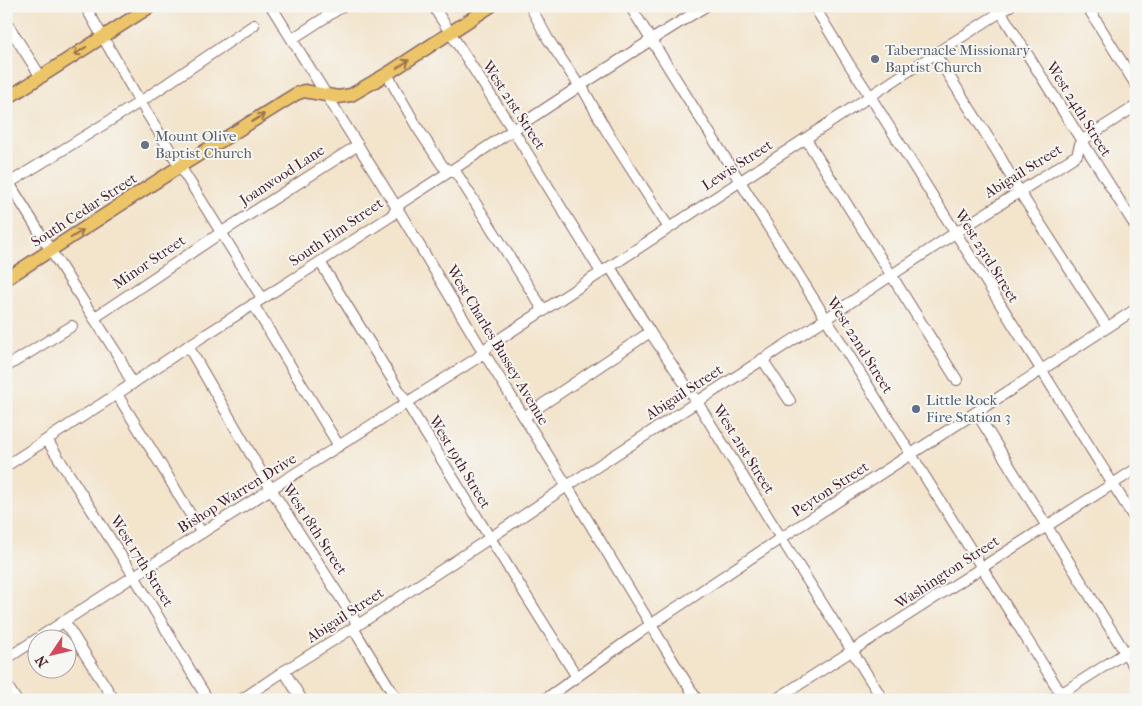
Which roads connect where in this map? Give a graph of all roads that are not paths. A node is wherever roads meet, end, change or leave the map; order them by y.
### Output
1 (86, 6) edge
2 (151, 6) edge
3 (272, 6) edge
4 (343, 6) edge
5 (433, 6) edge
6 (491, 6) edge
7 (530, 6) edge
8 (630, 6) edge
9 (706, 6) edge
10 (814, 6) edge
11 (1010, 6) edge
12 (1087, 6) edge
13 (999, 9) edge
14 (6, 22) edge
15 (254, 25) dead end
16 (450, 33) junction
17 (104, 37) junction
18 (292, 39) junction
19 (651, 39) junction
20 (935, 54) junction
21 (387, 74) junction
22 (41, 77) junction
23 (581, 85) junction
24 (1136, 85) edge
25 (328, 96) junction
26 (870, 96) junction
27 (6, 99) edge
28 (140, 102) junction
29 (1136, 106) edge
30 (513, 130) junction
31 (806, 138) junction
32 (1081, 142) junction
33 (358, 145) junction
34 (180, 166) junction
35 (452, 171) junction
36 (7, 182) edge
37 (740, 182) junction
38 (1019, 191) junction
39 (398, 208) junction
40 (1136, 226) edge
41 (669, 228) junction
42 (222, 232) junction
43 (955, 233) junction
44 (51, 251) junction
45 (320, 262) junction
46 (605, 269) junction
47 (891, 275) junction
48 (6, 279) edge
49 (257, 301) junction
50 (1136, 309) edge
51 (544, 310) junction
52 (94, 318) junction
53 (826, 318) junction
54 (72, 326) dead end
55 (1108, 327) junction
56 (650, 332) junction
57 (188, 346) junction
58 (484, 353) junction
59 (762, 359) junction
60 (6, 367) edge
61 (1041, 370) junction
62 (957, 380) dead end
63 (132, 384) junction
64 (118, 394) junction
65 (697, 402) junction
66 (790, 402) dead end
67 (407, 404) junction
68 (976, 412) junction
69 (524, 417) junction
70 (47, 440) junction
71 (339, 446) junction
72 (911, 454) junction
73 (6, 466) edge
74 (1136, 469) edge
75 (1112, 484) junction
76 (567, 486) junction
77 (271, 489) junction
78 (1136, 521) edge
79 (1047, 526) junction
80 (202, 533) junction
81 (490, 538) junction
82 (781, 538) junction
83 (982, 567) junction
84 (134, 576) junction
85 (64, 621) junction
86 (356, 626) junction
87 (651, 626) junction
88 (1136, 646) edge
89 (852, 650) junction
90 (1125, 653) junction
91 (6, 659) edge
92 (1136, 670) edge
93 (284, 671) junction
94 (577, 677) junction
95 (6, 684) edge
96 (1063, 697) edge
97 (16, 700) edge
98 (114, 700) edge
99 (208, 700) edge
100 (242, 700) edge
101 (302, 700) edge
102 (397, 700) edge
103 (544, 700) edge
104 (697, 700) edge
105 (775, 700) edge
106 (883, 700) edge
107 (1051, 700) edge

1 - 17 street
2 - 17 main road
3 - 18 street, West Charles Bussey Avenue
4 - 18 street
5 - 16 street, West 21st Street
6 - 16 main road, South Cedar Street
7 - 23 street
8 - 19 street, West 22nd Street
9 - 19 street, South Elm Street
10 - 26 street, West 23rd Street
11 - 13 street, Lewis Street
12 - 24 street
13 - 20 street, Lewis Street
13 - 32 street, West 24th Street
14 - 22 street
15 - 28 street
21 -> 16 main road, South Cedar Street
16 - 30 street, West 21st Street
17 -> 22 main road
17 - 28 street
18 - 25 street, West Charles Bussey Avenue
19 - 23 street, South Elm Street
19 - 37 street, West 22nd Street
20 - 26 street, Lewis Street
20 - 38 street
21 - 25 main road, South Cedar Street
21 - 35 street
22 - 27 main road
23 - 30 street, South Elm Street
23 - 41 street
25 - 33 street, West Charles Bussey Avenue
34 -> 25 main road, South Cedar Street
26 - 31 street, Lewis Street
26 - 43 street, West 23rd Street
28 - 34 street
28 - 36 street
29 - 32 street, Abigail Street
30 - 35 street, South Elm Street
30 - 46 street, West 21st Street
31 - 37 street, Lewis Street
31 - 47 street
32 - 38 street, Abigail Street
32 - 40 street, West 24th Street
33 - 39 street, West Charles Bussey Avenue
33 - 42 street, Joanwood Lane
34 - 42 street
44 -> 34 main road, South Cedar Street
35 - 39 street, South Elm Street
35 - 51 street
36 - 44 street
37 - 41 street, Lewis Street
37 - 53 street, West 22nd Street
38 - 43 street, Abigail Street
38 - 55 street
39 - 45 street, South Elm Street
39 - 58 street, West Charles Bussey Avenue
41 - 46 street, Lewis Street
42 - 49 street
42 - 52 street, Minor Street
43 - 47 street, Abigail Street
43 - 61 street, West 23rd Street
44 - 48 main road, South Cedar Street
44 - 52 street
45 - 49 street, South Elm Street
45 - 67 street, West 19th Street
46 - 51 street, Lewis Street
46 - 56 street, West 21st Street
47 - 53 street, Abigail Street
47 - 62 street
49 - 57 street, South Elm Street
49 - 71 street
50 - 55 street, Peyton Street
51 - 58 street, Lewis Street
52 - 63 street
53 - 59 street, Abigail Street
53 - 72 street, West 22nd Street
54 - 60 street
55 - 61 street, Peyton Street
56 - 65 street, West 21st Street
56 - 69 street
57 - 63 street, South Elm Street
57 - 77 street, West 18th Street
58 - 67 street, Bishop Warren Drive
58 - 69 street, West Charles Bussey Avenue
59 - 65 street, Abigail Street
59 - 66 street
61 - 68 street, Peyton Street
61 - 75 street, West 23rd Street
63 - 64 street, South Elm Street
64 - 70 street, South Elm Street
64 - 80 street
65 - 76 street, Abigail Street
65 - 82 street, West 21st Street
67 - 71 street, Bishop Warren Drive
67 - 81 street, West 19th Street
68 - 72 street, Peyton Street
68 - 79 street
69 - 76 street, West Charles Bussey Avenue
70 - 73 street, South Elm Street
70 - 84 street, West 17th Street
71 - 77 street, Bishop Warren Drive
72 - 82 street, Peyton Street
72 - 83 street, West 22nd Street
74 - 75 street, Washington Street
75 - 78 street, West 23rd Street
75 - 79 street, Washington Street
76 - 81 street, Abigail Street
76 - 87 street, West Charles Bussey Avenue
77 - 80 street, Bishop Warren Drive
77 - 86 street, West 18th Street
79 - 83 street, Washington Street
79 - 90 street
80 - 84 street, Bishop Warren Drive
81 - 86 street, Abigail Street
81 - 94 street, West 19th Street
82 - 87 street, Peyton Street
82 - 89 street, West 21st Street
83 - 89 street, Washington Street
83 - 96 street, West 22nd Street
84 - 85 street, Bishop Warren Drive
84 - 99 street, West 17th Street
85 - 91 street, Bishop Warren Drive
85 - 98 street
86 - 93 street, Abigail Street
86 - 102 street, West 18th Street
87 - 94 street, Peyton Street
87 - 104 street, West Charles Bussey Avenue
88 - 90 street
89 - 105 street, Washington Street
89 - 106 street, West 21st Street
90 - 92 street
90 - 96 street
93 - 100 street, Abigail Street
93 - 101 street
94 - 103 street, Peyton Street
95 - 97 street
96 - 107 street

